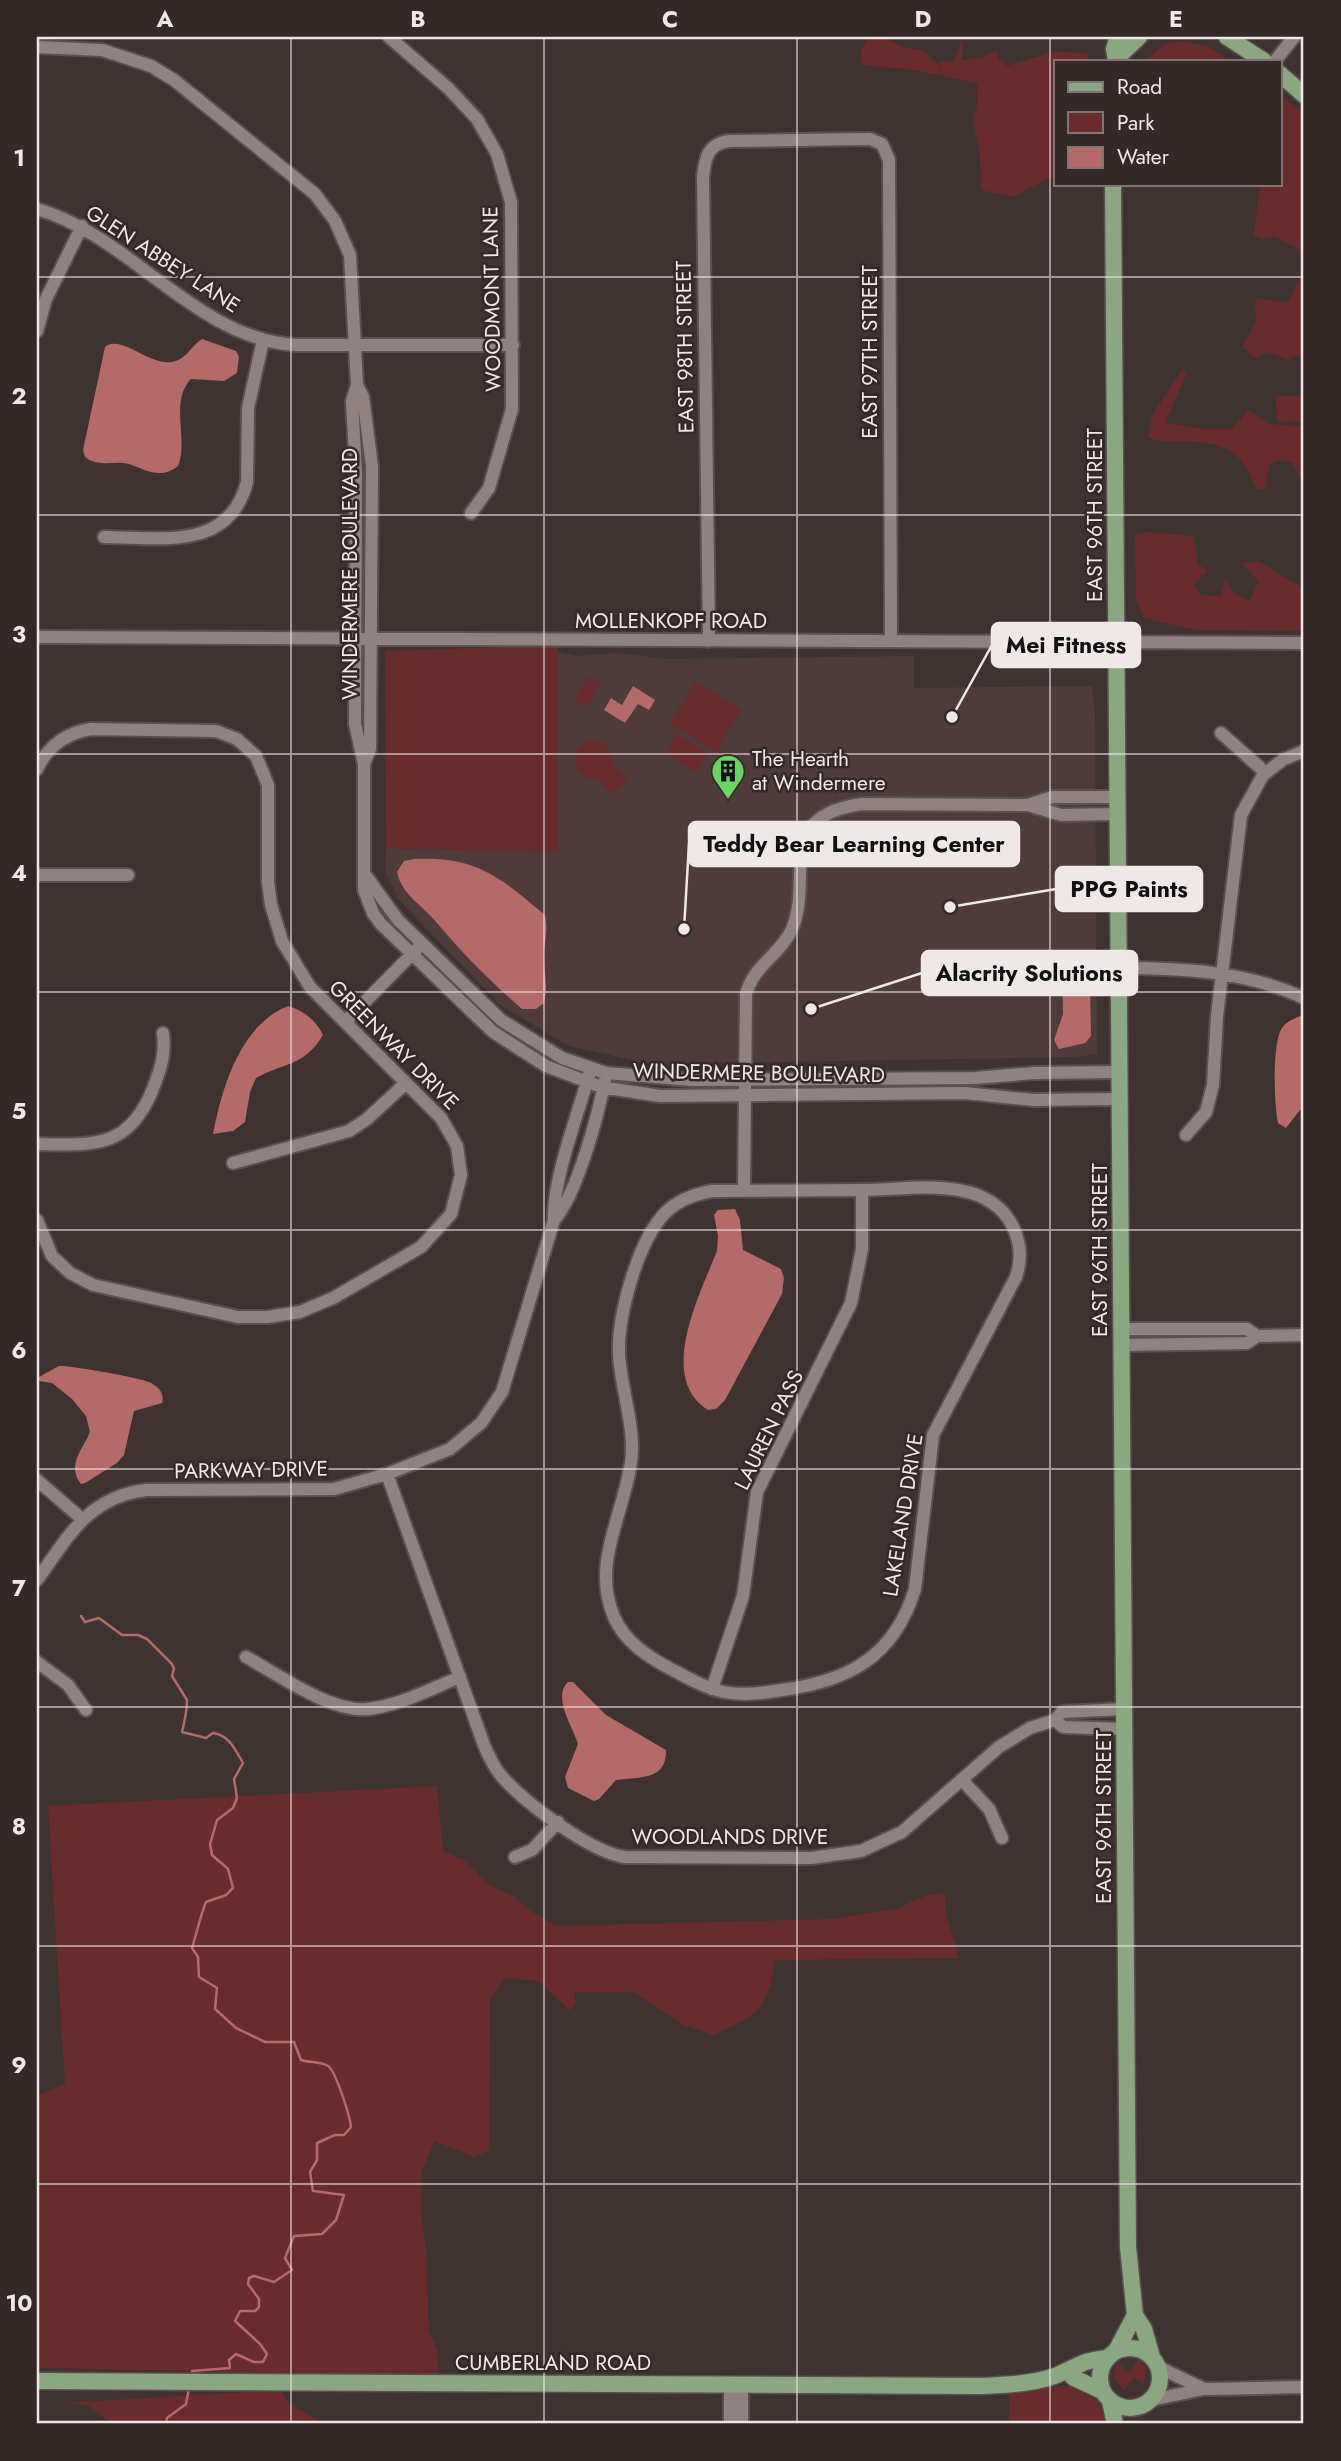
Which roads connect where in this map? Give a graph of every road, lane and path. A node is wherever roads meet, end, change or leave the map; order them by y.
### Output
1 (389, 37) edge
2 (1118, 37) edge
3 (1139, 37) edge
4 (1227, 37) edge
5 (1294, 37) edge
6 (37, 47) edge
7 (1117, 59) edge
8 (1262, 60) edge
9 (1276, 60) edge
10 (1282, 76) edge
11 (1304, 95) edge
12 (803, 141) joint
13 (1114, 186) edge
14 (37, 209) edge
15 (82, 226) junction
16 (37, 331) edge
17 (263, 340) junction
18 (353, 345) junction
19 (513, 345) junction
20 (357, 384) junction
21 (471, 513) dead end
22 (104, 537) dead end
23 (37, 637) edge
24 (354, 639) junction
25 (372, 639) junction
26 (709, 641) junction
27 (891, 641) junction
28 (1117, 643) junction
29 (1304, 643) edge
30 (1221, 733) dead end
31 (1304, 751) edge
32 (364, 764) junction
33 (37, 769) edge
34 (1266, 773) junction
35 (1118, 797) junction
36 (1028, 804) junction
37 (1118, 814) junction
38 (37, 875) edge
39 (128, 875) dead end
40 (366, 876) junction
41 (422, 944) junction
42 (412, 954) junction
43 (1119, 968) junction
44 (1222, 973) junction
45 (1304, 998) edge
46 (345, 1022) junction
47 (163, 1033) dead end
48 (591, 1068) junction
49 (1120, 1072) junction
50 (606, 1073) junction
51 (743, 1080) junction
52 (406, 1083) junction
53 (587, 1083) junction
54 (603, 1087) junction
55 (743, 1096) junction
56 (1120, 1099) junction
57 (1186, 1135) dead end
58 (37, 1144) edge
59 (233, 1163) dead end
60 (862, 1190) junction
61 (744, 1191) junction
62 (37, 1220) edge
63 (554, 1220) junction
64 (1304, 1335) edge
65 (1122, 1337) junction
66 (387, 1474) junction
67 (37, 1479) edge
68 (82, 1519) junction
69 (37, 1580) edge
70 (246, 1657) dead end
71 (37, 1662) edge
72 (460, 1677) junction
73 (712, 1689) junction
74 (1125, 1709) junction
75 (86, 1710) dead end
76 (1055, 1720) junction
77 (1125, 1729) junction
78 (963, 1780) junction
79 (558, 1822) junction
80 (1002, 1838) dead end
81 (514, 1857) dead end
82 (1135, 2315) junction
83 (1112, 2354) junction
84 (1155, 2362) junction
85 (1067, 2371) junction
86 (37, 2381) edge
87 (736, 2386) junction
88 (1304, 2387) edge
89 (1204, 2389) junction
90 (1106, 2396) junction
91 (1146, 2403) junction
92 (730, 2424) edge
93 (742, 2424) edge
94 (1115, 2424) edge
95 (1133, 2424) edge

1 - 19 street, WOODMONT LANE
2 - 7 main road
3 - 7 main road
4 - 8 main road
5 - 9 street
6 - 18 street, WINDERMERE BOULEVARD
10 - 11 main road
12 - 26 street, EAST 98TH STREET
12 - 27 street, EAST 97TH STREET
13 - 28 main road, EAST 96TH STREET
14 - 15 street, GLEN ABBEY LANE
15 - 16 street
15 - 17 street, GLEN ABBEY LANE
17 - 18 street, GLEN ABBEY LANE
17 - 22 street
18 - 19 street, GLEN ABBEY LANE
18 - 20 street, WINDERMERE BOULEVARD
19 - 21 street, WOODMONT LANE
20 - 24 street, WINDERMERE BOULEVARD
20 - 25 street, WINDERMERE BOULEVARD
23 - 24 street, MOLLENKOPF ROAD
24 - 25 street, MOLLENKOPF ROAD
24 - 32 street, WINDERMERE BOULEVARD
25 - 26 street, MOLLENKOPF ROAD
25 - 32 street, WINDERMERE BOULEVARD
26 - 27 street, MOLLENKOPF ROAD
27 - 28 street, MOLLENKOPF ROAD
28 - 29 street, MOLLENKOPF ROAD
28 - 35 main road, EAST 96TH STREET
30 - 34 street
31 - 34 street
32 - 40 street, WINDERMERE BOULEVARD
33 - 46 street, GREENWAY DRIVE
34 - 44 street
35 - 36 street
35 - 37 main road, EAST 96TH STREET
36 - 37 street
36 - 51 street
37 - 43 main road, EAST 96TH STREET
38 - 39 street
40 - 41 street, WINDERMERE BOULEVARD
40 - 42 street, WINDERMERE BOULEVARD
41 - 42 street
41 - 48 street, WINDERMERE BOULEVARD
42 - 46 street
42 - 53 street, WINDERMERE BOULEVARD
43 - 44 street
43 - 49 main road, EAST 96TH STREET
44 - 45 street
44 - 57 street
46 - 52 street, GREENWAY DRIVE
47 - 58 street
48 - 50 street, WINDERMERE BOULEVARD
48 - 53 street, PARKWAY DRIVE
49 - 51 street, WINDERMERE BOULEVARD
49 - 56 main road, EAST 96TH STREET
50 - 51 street, WINDERMERE BOULEVARD
50 - 54 street, PARKWAY DRIVE
51 - 55 street
52 - 59 street
52 - 62 street, GREENWAY DRIVE
53 - 54 street, WINDERMERE BOULEVARD
53 - 63 street, PARKWAY DRIVE
54 - 55 street, WINDERMERE BOULEVARD
54 - 63 street, PARKWAY DRIVE
55 - 56 street, WINDERMERE BOULEVARD
55 - 61 street
56 - 65 main road, EAST 96TH STREET
60 - 61 street, LAKELAND DRIVE
60 - 73 street, LAUREN PASS
60 - 73 street, LAKELAND DRIVE
61 - 73 street, LAKELAND DRIVE
63 - 66 street, PARKWAY DRIVE
64 - 65 street
65 - 74 main road, EAST 96TH STREET
66 - 68 street, PARKWAY DRIVE
66 - 72 street, WOODLANDS DRIVE
67 - 68 street
68 - 69 street, PARKWAY DRIVE
70 - 72 street
71 - 75 street
72 - 79 street, WOODLANDS DRIVE
74 - 76 street, WOODLANDS DRIVE
74 - 77 main road, EAST 96TH STREET
76 - 77 street
76 - 78 street, WOODLANDS DRIVE
77 - 82 main road, EAST 96TH STREET
78 - 79 street, WOODLANDS DRIVE
78 - 80 street
79 - 81 street
82 - 83 main road
82 - 84 main road, EAST 96TH STREET
83 - 84 main road
83 - 85 main road, CUMBERLAND ROAD
83 - 90 main road
84 - 89 street
84 - 91 main road
85 - 87 main road, CUMBERLAND ROAD
85 - 90 main road
86 - 87 main road, CUMBERLAND ROAD
87 - 92 street
87 - 93 street
88 - 89 street
89 - 91 street
90 - 91 main road
90 - 94 main road
91 - 95 main road

